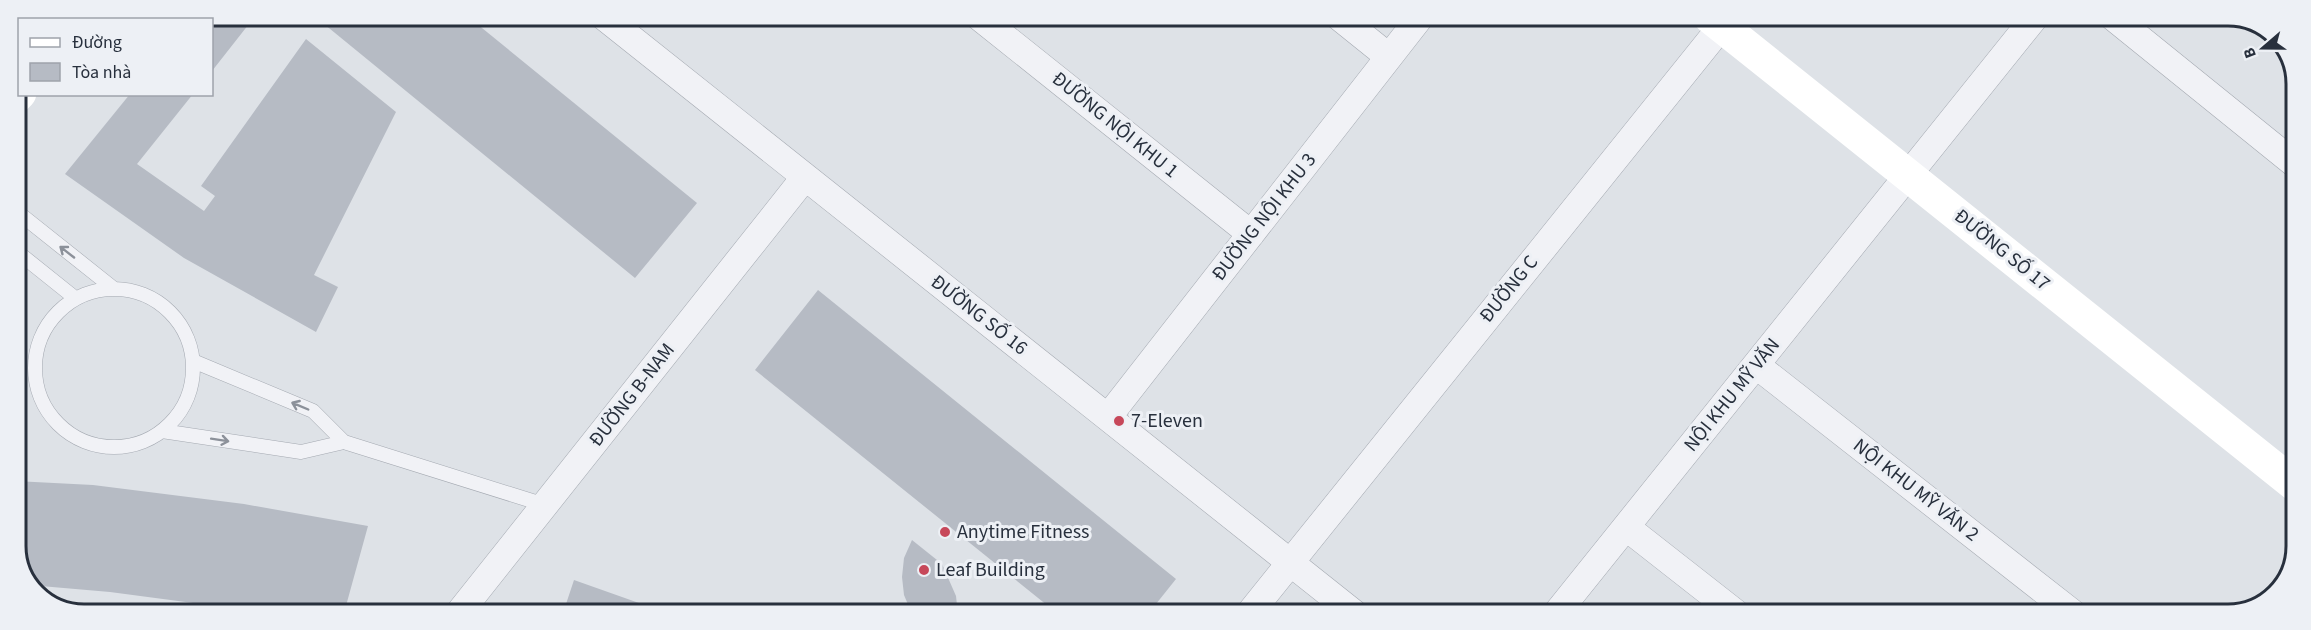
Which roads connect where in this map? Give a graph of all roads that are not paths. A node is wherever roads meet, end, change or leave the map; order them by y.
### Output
1 (616, 26) edge
2 (991, 26) edge
3 (1350, 26) edge
4 (1413, 26) edge
5 (1715, 26) edge
6 (1727, 26) edge
7 (2028, 26) edge
8 (2124, 26) edge
9 (1389, 57) junction
10 (2285, 156) edge
11 (1908, 175) junction
12 (805, 177) junction
13 (26, 219) edge
14 (1251, 234) junction
15 (26, 259) edge
16 (113, 288) junction
17 (75, 298) junction
18 (193, 361) junction
19 (1756, 365) junction
20 (1108, 417) junction
21 (162, 431) junction
22 (344, 442) junction
23 (2286, 477) edge
24 (545, 505) junction
25 (1626, 527) junction
26 (1290, 562) junction
27 (466, 604) edge
28 (1257, 604) edge
29 (1342, 604) edge
30 (1564, 604) edge
31 (1723, 604) edge
32 (2061, 604) edge

1 - 12 street, ĐƯỜNG SỐ 16
2 - 14 street, ĐƯỜNG NỘI KHU 1
3 - 9 street
4 - 9 street, ĐƯỜNG NỘI KHU 3
5 - 26 street, ĐƯỜNG C
6 - 11 street, ĐƯỜNG SỐ 17
7 - 11 street, NỘI KHU MỸ VĂN
8 - 10 street
9 - 14 street, ĐƯỜNG NỘI KHU 3
11 - 19 street, NỘI KHU MỸ VĂN
11 - 23 street, ĐƯỜNG SỐ 17
12 - 20 street, ĐƯỜNG SỐ 16
12 - 24 street, ĐƯỜNG B-NAM
16 -> 13 lane
14 - 20 street, ĐƯỜNG NỘI KHU 3
15 - 17 lane
16 - 17 lane
16 - 18 lane
17 - 21 lane
18 - 21 lane
22 -> 18 lane
19 - 25 street, NỘI KHU MỸ VĂN
19 - 32 street, NỘI KHU MỸ VĂN 2
20 - 26 street, ĐƯỜNG SỐ 16
21 -> 22 lane
22 - 24 lane
24 - 27 street, ĐƯỜNG B-NAM
25 - 30 street, NỘI KHU MỸ VĂN
25 - 31 street
26 - 28 street, ĐƯỜNG C
26 - 29 street, ĐƯỜNG SỐ 16

